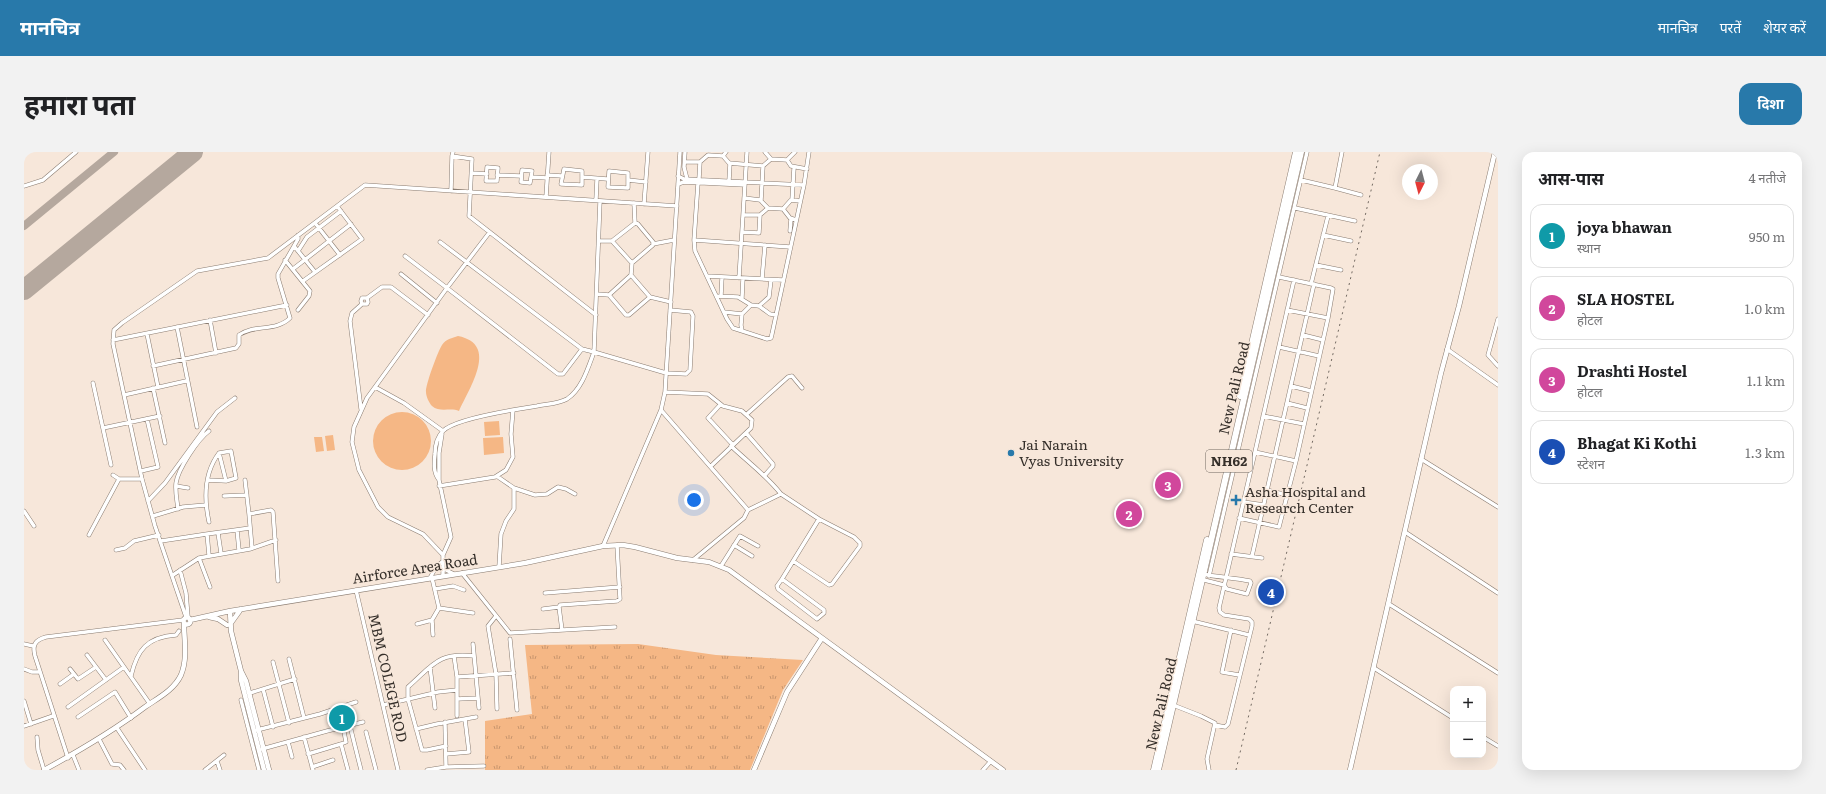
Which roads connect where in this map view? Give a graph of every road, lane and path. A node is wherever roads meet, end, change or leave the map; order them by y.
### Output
1 (76, 152) edge
2 (549, 152) edge
3 (648, 152) edge
4 (680, 152) edge
5 (685, 152) edge
6 (726, 152) edge
7 (747, 152) edge
8 (765, 152) edge
9 (795, 152) edge
10 (803, 152) edge
11 (809, 152) edge
12 (1296, 152) edge
13 (1301, 152) edge
14 (1307, 152) edge
15 (1342, 152) edge
16 (1495, 152) edge
17 (452, 154) edge
18 (706, 154) edge
19 (723, 156) junction
20 (770, 159) junction
21 (787, 160) junction
22 (685, 162) junction
23 (700, 162) junction
24 (730, 163) junction
25 (746, 165) junction
26 (763, 166) junction
27 (794, 168) junction
28 (807, 169) junction
29 (472, 173) junction
30 (487, 174) junction
31 (497, 175) junction
32 (521, 176) junction
33 (547, 176) junction
34 (562, 176) junction
35 (678, 176) junction
36 (532, 177) junction
37 (582, 177) junction
38 (597, 179) junction
39 (607, 179) junction
40 (687, 179) junction
41 (628, 180) junction
42 (1301, 180) junction
43 (699, 181) junction
44 (729, 181) junction
45 (646, 182) junction
46 (745, 183) junction
47 (678, 184) junction
48 (763, 184) junction
49 (793, 184) junction
50 (24, 186) edge
51 (804, 186) junction
52 (1335, 188) junction
53 (451, 191) junction
54 (471, 192) junction
55 (1361, 195) dead end
56 (546, 197) junction
57 (744, 198) junction
58 (792, 200) junction
59 (598, 201) junction
60 (761, 201) junction
61 (800, 201) junction
62 (634, 203) junction
63 (644, 204) junction
64 (337, 206) junction
65 (677, 206) junction
66 (768, 208) junction
67 (1295, 208) junction
68 (783, 209) junction
69 (341, 211) junction
70 (743, 215) junction
71 (760, 215) junction
72 (1328, 216) junction
73 (791, 219) junction
74 (796, 220) junction
75 (1356, 222) dead end
76 (315, 223) junction
77 (635, 223) junction
78 (351, 224) junction
79 (319, 228) junction
80 (790, 231) dead end
81 (742, 232) junction
82 (489, 233) junction
83 (298, 235) junction
84 (1323, 235) junction
85 (674, 240) junction
86 (694, 240) junction
87 (329, 241) junction
88 (599, 241) junction
89 (612, 241) junction
90 (1351, 241) dead end
91 (440, 242) dead end
92 (653, 244) junction
93 (741, 244) junction
94 (765, 245) junction
95 (294, 246) junction
96 (790, 247) junction
97 (298, 251) junction
98 (340, 254) junction
99 (405, 256) dead end
100 (305, 259) junction
101 (285, 260) junction
102 (466, 262) junction
103 (632, 263) junction
104 (1316, 265) junction
105 (293, 269) junction
106 (1341, 270) dead end
107 (315, 272) junction
108 (401, 274) dead end
109 (631, 275) junction
110 (707, 276) junction
111 (722, 277) junction
112 (1279, 277) junction
113 (741, 278) junction
114 (762, 279) junction
115 (771, 280) junction
116 (783, 280) junction
117 (1294, 280) junction
118 (303, 282) junction
119 (1313, 284) junction
120 (447, 288) junction
121 (597, 294) junction
122 (609, 295) junction
123 (716, 296) junction
124 (721, 296) junction
125 (650, 297) junction
126 (742, 298) junction
127 (671, 302) junction
128 (437, 303) junction
129 (751, 304) junction
130 (287, 305) junction
131 (759, 306) junction
132 (298, 310) dead end
133 (670, 310) junction
134 (1287, 310) junction
135 (724, 312) junction
136 (742, 314) junction
137 (1308, 314) junction
138 (428, 315) junction
139 (596, 315) junction
140 (776, 315) junction
141 (1328, 318) junction
142 (210, 320) junction
143 (1498, 320) edge
144 (176, 327) junction
145 (742, 331) junction
146 (147, 334) junction
147 (1303, 335) junction
148 (113, 340) junction
149 (1323, 340) junction
150 (1279, 347) junction
151 (582, 349) junction
152 (1447, 349) junction
153 (594, 352) junction
154 (1299, 352) junction
155 (216, 353) junction
156 (1319, 356) junction
157 (183, 360) junction
158 (153, 366) junction
159 (1498, 366) edge
160 (666, 372) junction
161 (186, 380) junction
162 (93, 383) dead end
163 (1498, 385) edge
164 (375, 386) junction
165 (1291, 386) junction
166 (156, 388) junction
167 (802, 388) dead end
168 (1311, 391) junction
169 (665, 392) junction
170 (124, 395) junction
171 (235, 398) dead end
172 (1287, 403) junction
173 (720, 404) junction
174 (1308, 408) junction
175 (361, 410) junction
176 (513, 410) junction
177 (661, 410) junction
178 (747, 414) junction
179 (160, 416) junction
180 (1263, 416) junction
181 (147, 419) junction
182 (1283, 420) junction
183 (130, 422) junction
184 (1304, 424) junction
185 (197, 427) dead end
186 (103, 428) junction
187 (209, 431) dead end
188 (443, 432) junction
189 (746, 433) junction
190 (165, 444) dead end
191 (732, 446) junction
192 (1255, 452) junction
193 (219, 453) junction
194 (1275, 457) junction
195 (1421, 459) junction
196 (1296, 461) junction
197 (111, 465) dead end
198 (711, 466) junction
199 (140, 471) junction
200 (114, 475) dead end
201 (765, 475) junction
202 (498, 477) junction
203 (119, 479) junction
204 (142, 479) junction
205 (208, 480) junction
206 (245, 480) dead end
207 (226, 481) junction
208 (176, 486) junction
209 (439, 486) junction
210 (188, 488) dead end
211 (514, 488) junction
212 (1267, 490) junction
213 (575, 494) dead end
214 (781, 494) junction
215 (247, 495) junction
216 (1288, 495) junction
217 (224, 496) dead end
218 (148, 501) junction
219 (1243, 502) junction
220 (206, 505) junction
221 (1264, 505) junction
222 (1498, 507) edge
223 (178, 508) junction
224 (24, 510) edge
225 (748, 510) junction
226 (248, 514) junction
227 (153, 516) junction
228 (1239, 518) junction
229 (819, 519) junction
230 (209, 522) dead end
231 (1260, 523) junction
232 (34, 526) dead end
233 (250, 528) junction
234 (236, 530) junction
235 (1405, 532) junction
236 (218, 533) junction
237 (207, 534) junction
238 (89, 535) dead end
239 (158, 535) junction
240 (276, 540) junction
241 (161, 541) junction
242 (734, 545) junction
243 (603, 546) junction
244 (617, 546) junction
245 (758, 546) dead end
246 (252, 548) junction
247 (116, 550) dead end
248 (239, 550) junction
249 (221, 553) junction
250 (1231, 554) junction
251 (209, 555) junction
252 (443, 555) junction
253 (752, 556) dead end
254 (1252, 556) junction
255 (199, 558) junction
256 (1262, 558) dead end
257 (693, 560) junction
258 (793, 561) junction
259 (442, 562) junction
260 (722, 566) junction
261 (500, 567) junction
262 (442, 568) junction
263 (180, 570) junction
264 (462, 573) junction
265 (454, 574) junction
266 (172, 575) junction
267 (443, 576) junction
268 (1202, 576) junction
269 (431, 578) junction
270 (1226, 578) junction
271 (782, 579) junction
272 (278, 581) dead end
273 (1224, 585) junction
274 (210, 587) dead end
275 (620, 587) junction
276 (434, 589) junction
277 (356, 590) junction
278 (464, 590) dead end
279 (545, 593) dead end
280 (1498, 593) edge
281 (1389, 604) junction
282 (559, 607) junction
283 (439, 608) junction
284 (241, 609) junction
285 (543, 609) dead end
286 (230, 611) junction
287 (222, 613) junction
288 (473, 613) dead end
289 (207, 616) junction
290 (496, 616) junction
291 (187, 620) junction
292 (432, 620) junction
293 (1192, 621) junction
294 (229, 624) junction
295 (417, 624) dead end
296 (615, 627) dead end
297 (562, 630) junction
298 (1231, 630) junction
299 (179, 631) dead end
300 (432, 635) dead end
301 (1249, 635) junction
302 (822, 638) junction
303 (510, 639) dead end
304 (105, 640) dead end
305 (24, 644) edge
306 (473, 644) dead end
307 (33, 646) junction
308 (88, 655) dead end
309 (454, 656) junction
310 (474, 656) junction
311 (289, 659) dead end
312 (273, 662) dead end
313 (124, 666) junction
314 (96, 667) junction
315 (430, 667) junction
316 (1374, 668) junction
317 (24, 669) edge
318 (70, 669) dead end
319 (241, 671) junction
320 (39, 672) junction
321 (514, 673) junction
322 (1498, 673) edge
323 (74, 674) junction
324 (496, 674) junction
325 (476, 675) junction
326 (131, 676) junction
327 (1239, 676) junction
328 (456, 677) junction
329 (295, 679) junction
330 (106, 680) junction
331 (60, 684) dead end
332 (279, 684) junction
333 (263, 689) junction
334 (457, 690) junction
335 (434, 693) junction
336 (250, 694) junction
337 (478, 698) junction
338 (408, 699) junction
339 (457, 699) junction
340 (241, 700) dead end
341 (24, 701) edge
342 (356, 702) dead end
343 (150, 704) junction
344 (383, 705) junction
345 (1173, 706) junction
346 (68, 707) dead end
347 (435, 708) dead end
348 (479, 708) dead end
349 (497, 709) dead end
350 (517, 710) dead end
351 (54, 716) junction
352 (457, 716) dead end
353 (1450, 716) edge
354 (78, 717) dead end
355 (476, 717) dead end
356 (131, 718) junction
357 (304, 718) junction
358 (465, 719) junction
359 (363, 722) dead end
360 (445, 722) junction
361 (289, 723) junction
362 (31, 724) junction
363 (24, 726) edge
364 (350, 726) junction
365 (1215, 726) junction
366 (273, 727) junction
367 (342, 727) junction
368 (117, 728) junction
369 (416, 730) junction
370 (257, 731) junction
371 (366, 732) dead end
372 (37, 737) dead end
373 (304, 737) junction
374 (99, 739) junction
375 (1486, 739) edge
376 (288, 742) junction
377 (340, 744) junction
378 (446, 746) junction
379 (1498, 746) edge
380 (259, 751) junction
381 (308, 754) junction
382 (446, 754) junction
383 (73, 755) junction
384 (224, 755) dead end
385 (292, 756) dead end
386 (68, 758) junction
387 (333, 760) dead end
388 (991, 761) junction
389 (217, 762) junction
390 (484, 766) dead end
391 (446, 767) junction
392 (312, 768) edge
393 (44, 770) edge
394 (79, 770) edge
395 (124, 770) edge
396 (145, 770) edge
397 (205, 770) edge
398 (220, 770) edge
399 (259, 770) edge
400 (264, 770) edge
401 (269, 770) edge
402 (348, 770) edge
403 (362, 770) edge
404 (376, 770) edge
405 (398, 770) edge
406 (428, 770) edge
407 (754, 770) edge
408 (983, 770) edge
409 (1003, 770) edge
410 (1154, 770) edge
411 (1158, 770) edge
412 (1209, 770) edge
413 (1350, 770) edge

1 - 50 street
2 - 33 street
3 - 45 street
4 - 35 street
5 - 22 street
6 - 19 street
7 - 25 street
8 - 20 street
9 - 21 street
10 - 11 street
11 - 28 street
12 - 268 highway, New Pali Road / NH62
13 - 268 highway, New Pali Road / NH62
14 - 42 street
15 - 52 street
16 - 152 street
17 - 29 street
17 - 53 street
18 - 19 street
18 - 23 street
19 - 24 street
20 - 21 street
20 - 26 street
21 - 27 street
22 - 23 street
22 - 40 street
23 - 43 street
24 - 25 street
24 - 44 street
25 - 26 street
25 - 46 street
26 - 48 street
27 - 28 street
27 - 49 street
28 - 51 street
29 - 30 street
29 - 54 street
30 - 31 street
30 - 31 street
31 - 32 street
32 - 36 street
32 - 36 street
33 - 34 street
33 - 36 street
33 - 56 street
34 - 37 street
34 - 37 street
35 - 40 street
35 - 47 street
37 - 38 street
38 - 39 street
38 - 59 street
39 - 41 street
39 - 41 street
40 - 43 street
41 - 45 street
42 - 52 street
42 - 67 street
43 - 44 street
43 - 46 street
43 - 47 street
43 - 86 street
44 - 46 street
45 - 63 street
46 - 48 street
46 - 57 street
47 - 65 street
48 - 49 street
48 - 60 street
49 - 51 street
49 - 58 street
51 - 61 street
52 - 55 street
53 - 54 street
53 - 64 street
54 - 56 street
54 - 82 street
56 - 59 street
57 - 60 street
57 - 70 street
58 - 61 street
58 - 68 street
59 - 62 street
59 - 88 street
60 - 66 street
61 - 74 street
62 - 63 street
62 - 77 street
63 - 65 street
64 - 69 street
64 - 76 street
65 - 85 street
66 - 68 street
66 - 71 street
67 - 72 street
67 - 112 street
68 - 73 street
69 - 78 street
69 - 79 street
70 - 71 street
70 - 81 street
71 - 81 street
72 - 75 street
72 - 84 street
73 - 74 street
73 - 80 street
74 - 96 street
76 - 79 street
76 - 83 street
77 - 89 street
77 - 92 street
78 - 87 street
78 - 98 street
79 - 87 street
79 - 97 street
81 - 93 street
82 - 102 street
82 - 139 street
83 - 95 street
83 - 148 street
84 - 90 street
84 - 104 street
85 - 92 street
85 - 127 street
86 - 93 street
86 - 110 street
87 - 98 street
87 - 100 street
88 - 89 street
88 - 121 street
89 - 103 street
91 - 102 street
92 - 103 street
93 - 94 street
93 - 113 street
94 - 96 street
94 - 114 street
95 - 97 street
95 - 101 street
96 - 116 street
97 - 100 street
98 - 107 street
99 - 120 street
100 - 105 street
100 - 107 street
101 - 105 street
101 - 130 street
102 - 120 street
102 - 151 street
103 - 109 street
104 - 106 street
104 - 119 street
105 - 118 street
107 - 118 street
108 - 128 street
109 - 122 street
109 - 125 street
110 - 111 street
110 - 123 street
111 - 113 street
111 - 124 street
112 - 117 street
112 - 268 street
113 - 114 street
113 - 126 street
114 - 115 street
115 - 116 street
115 - 131 street
116 - 140 street
117 - 119 street
117 - 134 street
118 - 132 street
119 - 137 street
119 - 141 street
120 - 128 street
120 - 151 street
121 - 122 street
121 - 139 street
122 - 125 street
123 - 124 street
123 - 135 street
124 - 126 street
125 - 127 street
126 - 129 street
127 - 133 street
128 - 138 street
129 - 131 street
129 - 136 street
130 - 142 street
130 - 155 street
131 - 140 street
133 - 160 street
133 - 160 street
134 - 137 street
134 - 150 street
135 - 136 street
135 - 145 street
136 - 145 street
137 - 141 street
137 - 147 street
138 - 164 street
138 - 175 street
139 - 153 street
140 - 145 street
141 - 149 street
142 - 144 street
142 - 155 street
143 - 159 street
144 - 146 street
144 - 157 street
146 - 148 street
146 - 158 street
147 - 149 street
147 - 154 street
148 - 170 street
149 - 156 street
150 - 154 street
150 - 180 street
151 - 153 street
152 - 163 street
152 - 195 street
153 - 160 street
153 - 176 street
154 - 156 street
154 - 165 street
155 - 157 street
156 - 168 street
157 - 158 street
157 - 161 street
158 - 166 street
160 - 169 street
161 - 166 street
161 - 185 street
162 - 186 street
164 - 175 street
164 - 188 street
165 - 168 street
165 - 172 street
166 - 170 street
166 - 179 street
167 - 178 street
168 - 174 street
169 - 173 street
169 - 177 street
170 - 183 street
171 - 218 street
172 - 174 street
172 - 182 street
173 - 178 street
173 - 191 street
174 - 184 street
175 - 252 street
176 - 188 street
176 - 202 street
177 - 198 street
177 - 243 street
178 - 189 street
179 - 181 street
179 - 190 street
180 - 182 street
180 - 192 street
181 - 183 street
181 - 199 street
182 - 184 street
182 - 194 street
183 - 186 street
183 - 199 street
184 - 196 street
186 - 197 street
187 - 208 street
188 - 209 street
189 - 191 street
189 - 201 street
191 - 198 street
191 - 201 street
192 - 194 street
192 - 219 street
193 - 205 street
193 - 207 street
193 - 207 street
194 - 196 street
194 - 212 street
195 - 222 street
195 - 235 street
196 - 216 street
198 - 225 street
199 - 204 street
200 - 203 street
201 - 214 street
202 - 209 street
202 - 211 street
203 - 204 street
203 - 238 street
204 - 218 street
205 - 207 street
205 - 220 street
206 - 215 street
208 - 210 street
208 - 223 street
209 - 252 street
211 - 213 street
211 - 261 street
212 - 216 street
212 - 221 street
214 - 225 street
214 - 229 street
215 - 217 street
215 - 226 street
216 - 231 street
218 - 227 street
219 - 221 street
219 - 228 street
220 - 223 street
220 - 230 street
221 - 231 street
223 - 227 street
224 - 232 street
225 - 257 street
226 - 233 street
226 - 240 street
227 - 239 street
228 - 231 street
228 - 250 street
229 - 258 street
229 - 258 street
231 - 254 street
233 - 234 street
233 - 246 street
234 - 236 street
234 - 248 street
235 - 280 street
235 - 281 street
236 - 237 street
236 - 249 street
237 - 241 street
237 - 251 street
239 - 241 street
239 - 247 street
240 - 246 street
240 - 272 street
241 - 266 street
242 - 245 street
242 - 253 street
242 - 260 street
243 - 244 street, Airforce Area Road
243 - 261 street, Airforce Area Road
244 - 257 street, Airforce Area Road
244 - 275 street
246 - 248 street
248 - 249 street
249 - 251 street
250 - 254 street
250 - 270 street
251 - 255 street
252 - 259 street
254 - 256 street
255 - 263 street
255 - 274 street
257 - 260 street, Airforce Area Road
258 - 271 street
259 - 262 street
259 - 269 street
260 - 302 street
261 - 264 street, Airforce Area Road
262 - 265 street
262 - 267 street
263 - 266 street
263 - 291 street
264 - 265 street, Airforce Area Road
264 - 290 street
265 - 267 street, Airforce Area Road
266 - 291 street
267 - 269 street, Airforce Area Road
268 - 270 street
268 - 273 street
268 - 293 highway, New Pali Road / NH62
268 - 410 highway, New Pali Road / NH62
269 - 276 street
269 - 277 street, Airforce Area Road
270 - 273 street
270 - 273 street
271 - 271 street
273 - 301 street
275 - 279 street
275 - 282 street
276 - 278 street
276 - 283 street
277 - 284 street, Airforce Area Road
277 - 344 street, MBM COLEGE ROD
281 - 316 street
281 - 322 street
282 - 285 street
282 - 297 street
283 - 288 street
283 - 292 street
284 - 286 street, Airforce Area Road
284 - 294 street
286 - 287 street, Airforce Area Road
286 - 294 street
287 - 289 street, Airforce Area Road
287 - 294 street
289 - 291 street, Airforce Area Road
289 - 294 street
290 - 297 street
290 - 324 street
291 - 307 street, Airforce Area Road
291 - 343 street
292 - 295 street
292 - 300 street
293 - 298 street
293 - 345 highway, New Pali Road / NH62
294 - 319 street
296 - 297 street
298 - 301 street
298 - 327 street
299 - 326 street
301 - 327 street
302 - 388 street
302 - 407 street
303 - 321 street
304 - 313 street
305 - 307 street
306 - 310 street
307 - 320 street
308 - 314 street
309 - 310 street
309 - 315 street
309 - 328 street
310 - 325 street
311 - 329 street
312 - 332 street
313 - 326 street
313 - 330 street
314 - 323 street
314 - 330 street
315 - 335 street
315 - 338 street
316 - 353 street
316 - 413 street
317 - 320 street
318 - 323 street
319 - 336 street
319 - 370 street
320 - 351 street
321 - 324 street
321 - 350 street
323 - 331 street
324 - 325 street
324 - 349 street
325 - 328 street
325 - 337 street
326 - 343 street
327 - 365 street
328 - 334 street
329 - 332 street
329 - 357 street
330 - 346 street
332 - 333 street
332 - 361 street
333 - 336 street
333 - 366 street
334 - 335 street
334 - 339 street
335 - 338 street
335 - 347 street
336 - 370 street
337 - 339 street
337 - 348 street
338 - 344 street
338 - 369 street
339 - 352 street
340 - 380 street
341 - 362 street
342 - 357 street
343 - 356 street
344 - 405 street, MBM COLEGE ROD
345 - 365 street
345 - 411 highway, New Pali Road / NH62
351 - 362 street
351 - 386 street
354 - 356 street
355 - 358 street
356 - 368 street
357 - 361 street
358 - 360 street
358 - 382 street
359 - 364 street
360 - 369 street
360 - 378 street
361 - 366 street
362 - 363 street
364 - 367 street
364 - 403 street
365 - 412 street
366 - 370 street
367 - 373 street
367 - 377 street
368 - 374 street
368 - 396 street
369 - 378 street
370 - 380 street
371 - 404 street
372 - 393 street
373 - 376 street
373 - 381 street
374 - 383 street
374 - 395 street
375 - 379 street
376 - 380 street
376 - 385 street
377 - 381 street
377 - 402 street
378 - 382 street
380 - 399 street
380 - 400 street
380 - 401 street
381 - 392 street
382 - 391 street
383 - 386 street
383 - 394 street
384 - 389 street
386 - 393 street
387 - 392 street
388 - 408 street
388 - 409 street
389 - 397 street
389 - 398 street
390 - 391 street
391 - 406 street

